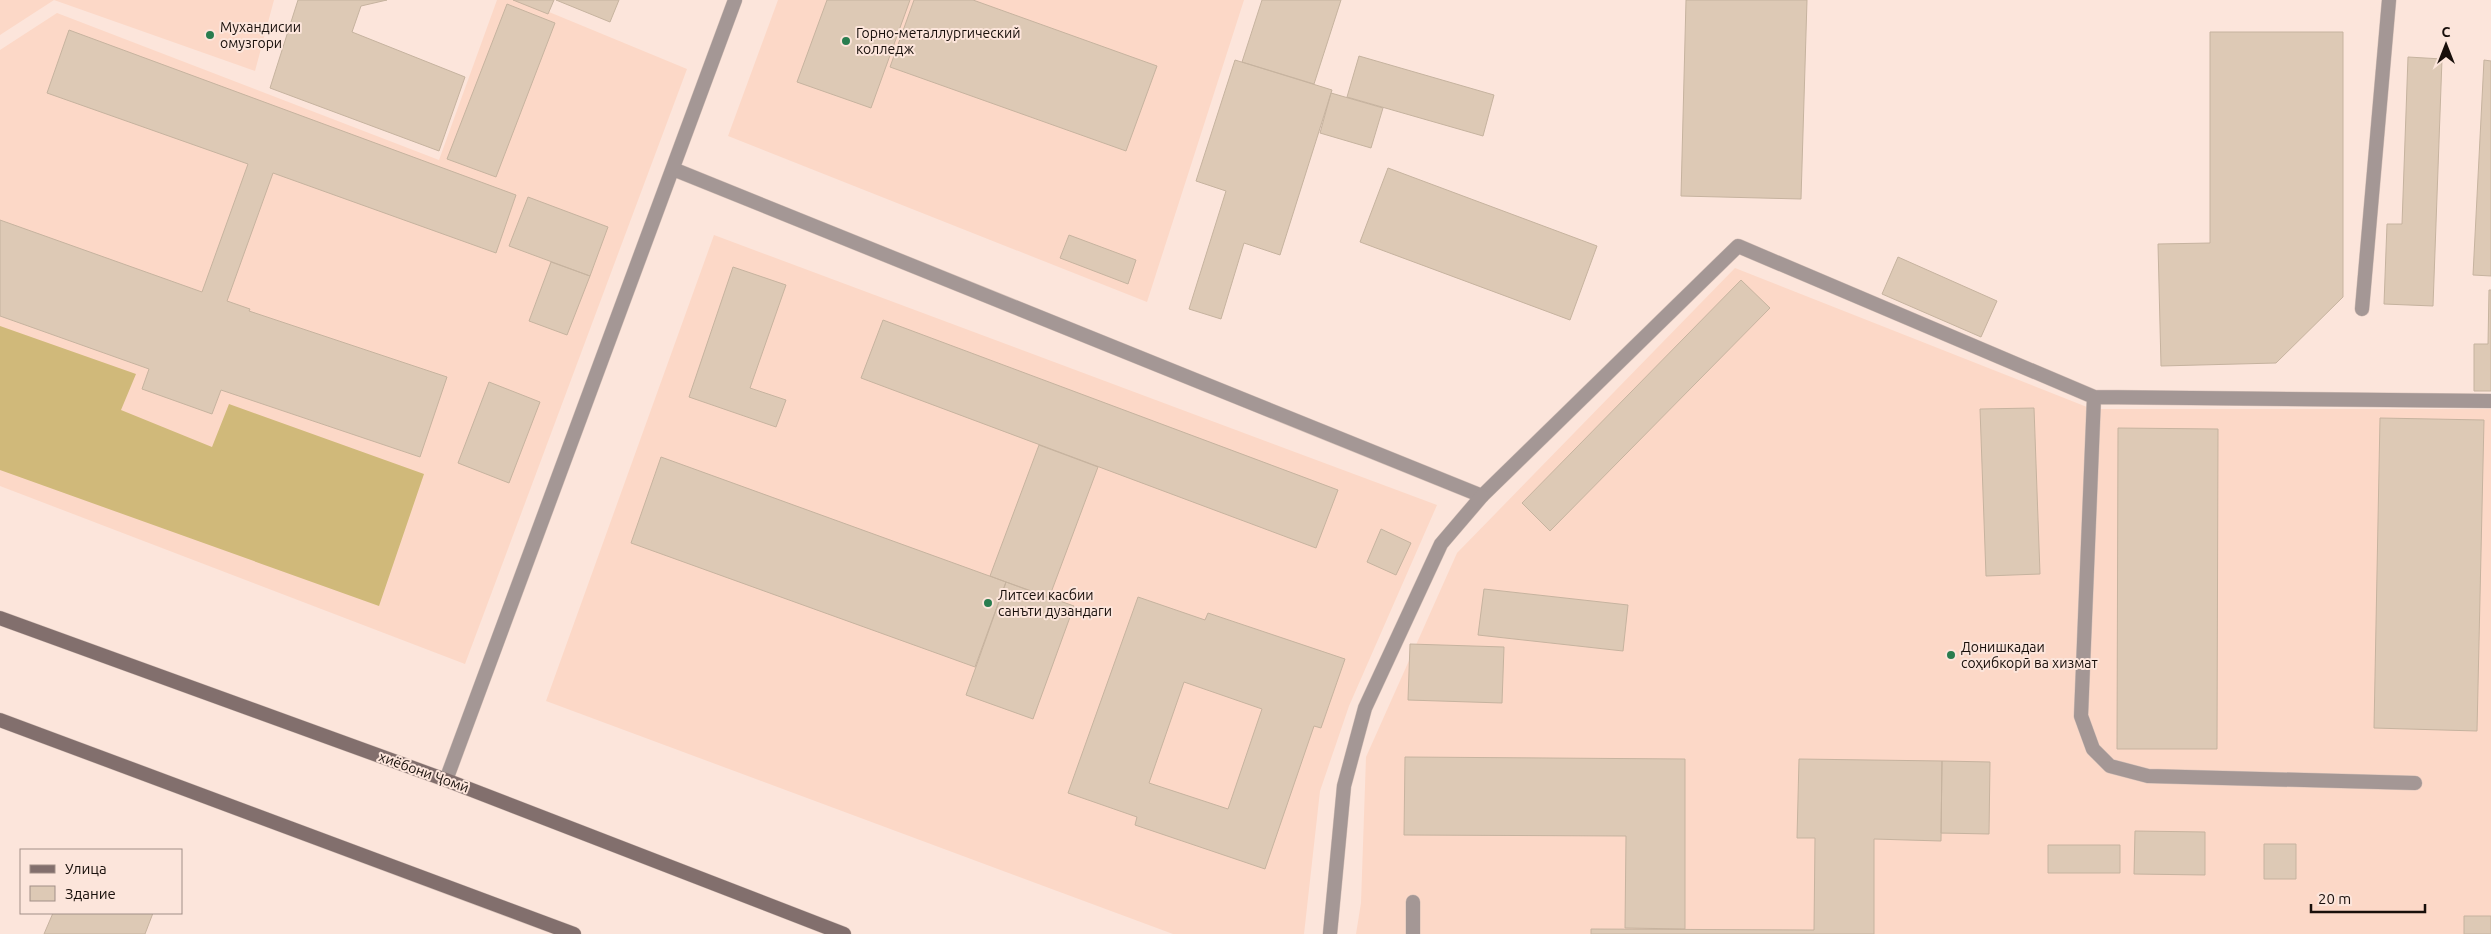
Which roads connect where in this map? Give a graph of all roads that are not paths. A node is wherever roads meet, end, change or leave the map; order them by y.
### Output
1 (735, 0) edge
2 (2389, 0) edge
3 (673, 169) junction
4 (2362, 309) dead end
5 (2094, 397) junction
6 (2491, 401) edge
7 (1482, 496) junction
8 (0, 618) edge
9 (0, 720) edge
10 (446, 780) junction
11 (2415, 783) dead end
12 (1413, 902) dead end
13 (574, 934) edge
14 (844, 934) edge
15 (1330, 934) edge
16 (1413, 934) edge

1 - 3 street
2 - 4 street
3 - 7 street
3 - 10 street
5 - 6 street
5 - 7 street
5 - 11 street
7 - 15 street
8 - 10 main road, хиёбони Ҷомӣ
9 - 13 main road
10 - 14 main road, хиёбони Ҷомӣ
12 - 16 street

